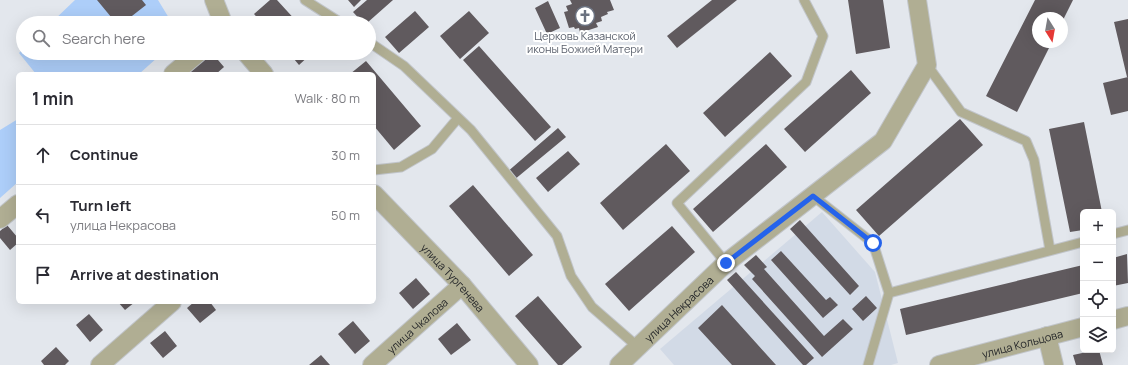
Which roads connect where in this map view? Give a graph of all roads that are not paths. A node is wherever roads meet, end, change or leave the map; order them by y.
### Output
1 (214, 0) edge
2 (305, 0) edge
3 (804, 0) edge
4 (917, 0) edge
5 (220, 16) edge
6 (330, 16) edge
7 (376, 47) edge
8 (190, 60) edge
9 (252, 60) edge
10 (927, 66) junction
11 (175, 72) edge
12 (262, 72) edge
13 (458, 118) junction
14 (376, 170) edge
15 (376, 196) edge
16 (813, 196) junction
17 (16, 206) edge
18 (0, 219) edge
19 (1128, 230) edge
20 (1116, 233) edge
21 (1080, 243) edge
22 (1050, 250) junction
23 (726, 263) junction
24 (462, 285) junction
25 (889, 293) junction
26 (170, 304) edge
27 (1128, 316) edge
28 (1116, 319) edge
29 (1080, 328) edge
30 (1047, 336) junction
31 (638, 347) junction
32 (100, 365) edge
33 (372, 365) edge
34 (529, 365) edge
35 (619, 365) edge
36 (868, 365) edge
37 (939, 365) edge
38 (1054, 365) edge

1 - 5 street
2 - 6 lane
3 - 23 lane
4 - 10 street
7 - 13 lane
8 - 11 street
9 - 12 street
10 - 16 street, улица Некрасова
10 - 22 lane
13 - 14 lane
13 - 31 lane
15 - 24 street, улица Тургенева
16 - 23 street, улица Некрасова
16 - 25 lane
17 - 18 street
19 - 20 lane
21 - 22 lane
22 - 25 lane
23 - 31 street, улица Некрасова
24 - 33 street, улица Чкалова
24 - 34 street, улица Тургенева
25 - 36 lane
26 - 32 street
27 - 28 street
29 - 30 street, улица Кольцова
30 - 37 street, улица Кольцова
30 - 38 street
31 - 35 street, улица Некрасова

